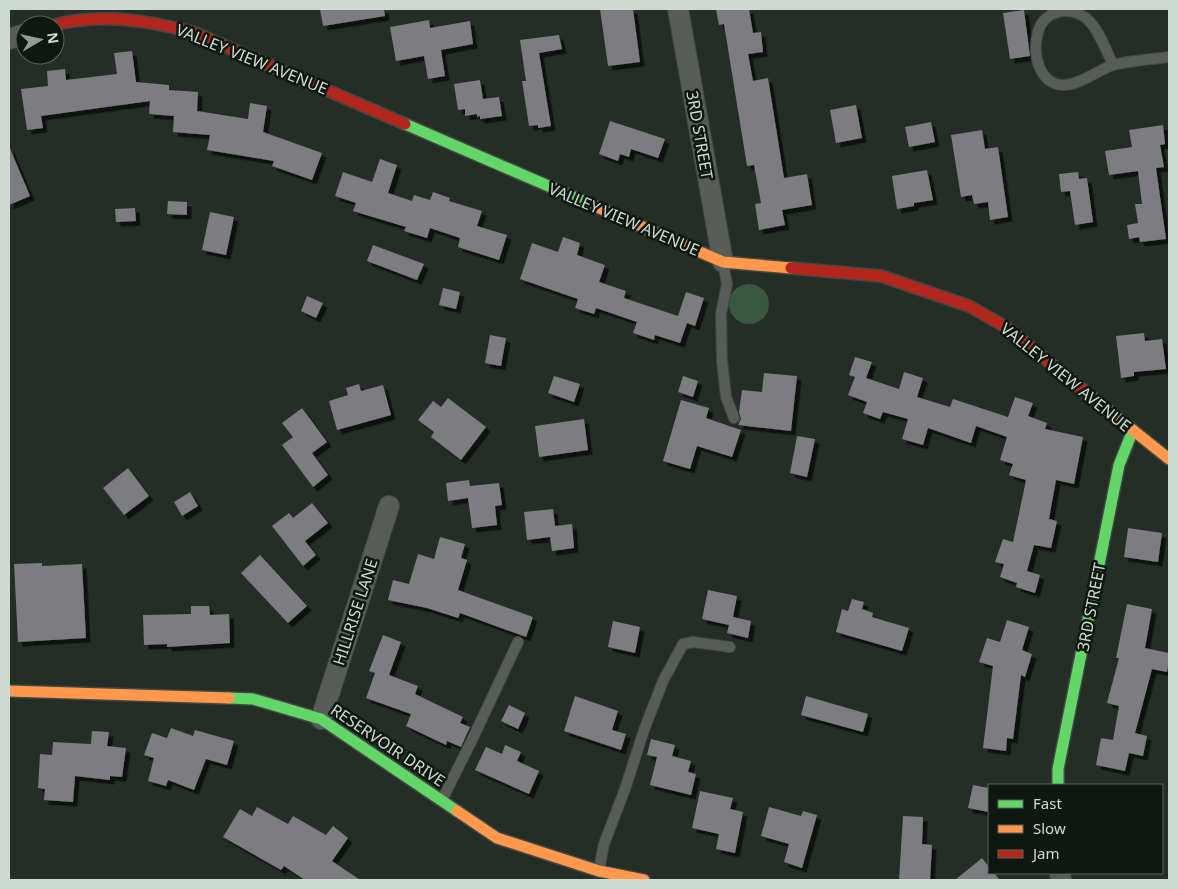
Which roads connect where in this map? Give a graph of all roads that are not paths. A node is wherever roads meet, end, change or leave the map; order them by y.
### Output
1 (678, 9) edge
2 (65, 21) edge
3 (1169, 57) edge
4 (1113, 65) junction
5 (723, 262) junction
6 (734, 418) dead end
7 (1133, 430) junction
8 (1169, 459) edge
9 (389, 506) dead end
10 (518, 642) dead end
11 (730, 647) dead end
12 (9, 691) edge
13 (321, 719) junction
14 (1058, 784) edge
15 (441, 800) junction
16 (599, 872) junction
17 (644, 880) edge

1 - 5 street, 3RD STREET
2 - 5 street, VALLEY VIEW AVENUE
3 - 4 lane
4 - 4 lane
5 - 6 lane
5 - 7 street, VALLEY VIEW AVENUE
7 - 8 street, VALLEY VIEW AVENUE
7 - 14 street, 3RD STREET
9 - 13 street, HILLRISE LANE
10 - 15 lane
11 - 16 lane
12 - 13 street, RESERVOIR DRIVE
13 - 15 street, RESERVOIR DRIVE
15 - 16 street, RESERVOIR DRIVE
16 - 17 street, RESERVOIR DRIVE

